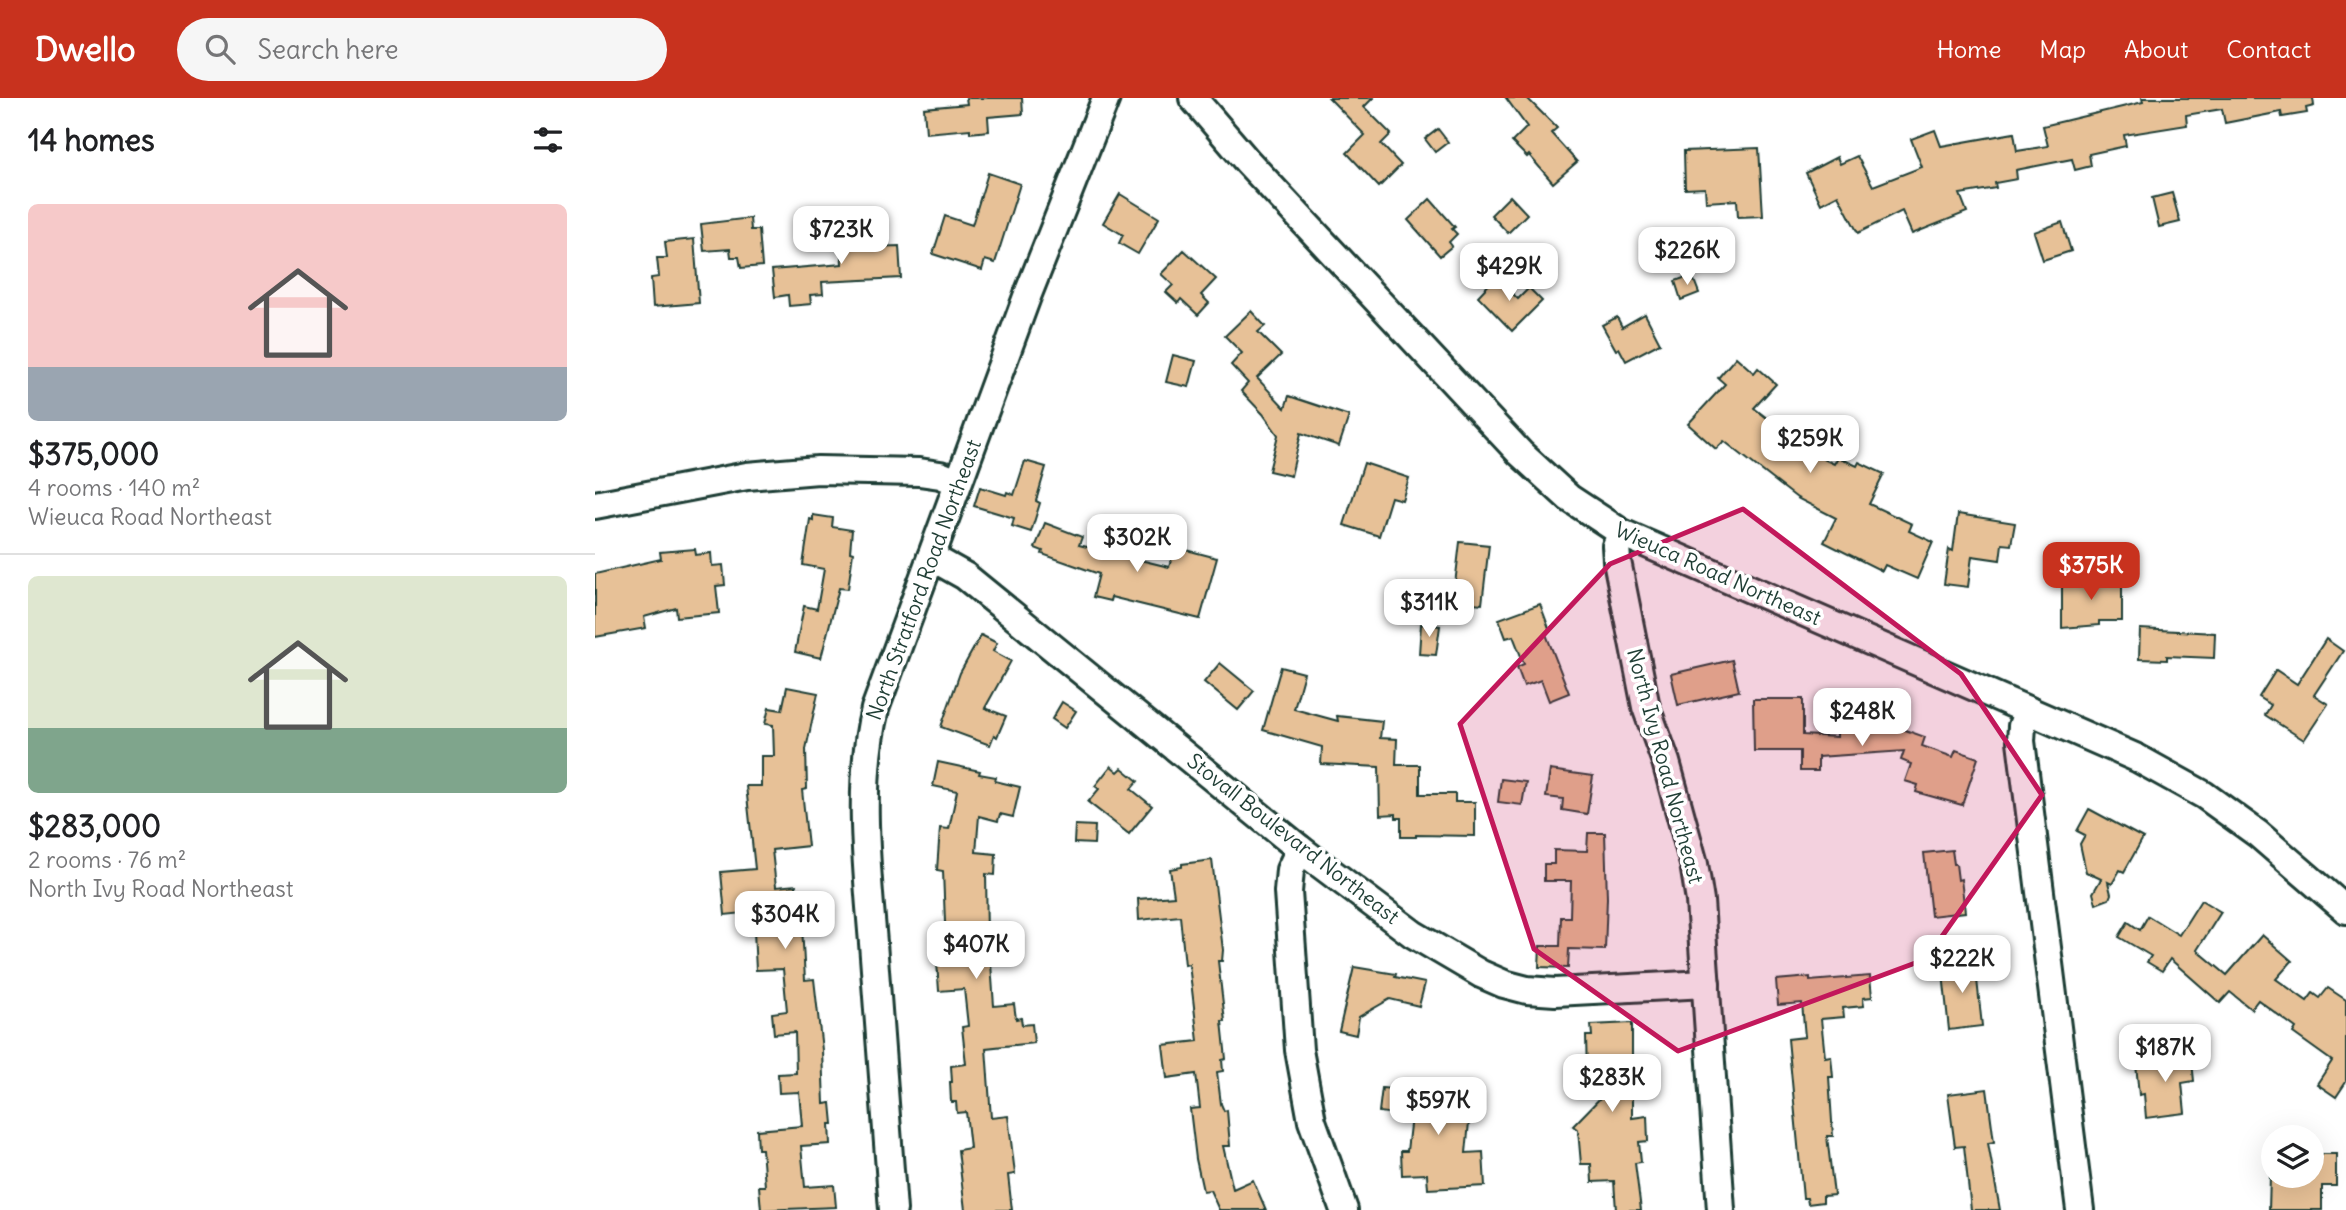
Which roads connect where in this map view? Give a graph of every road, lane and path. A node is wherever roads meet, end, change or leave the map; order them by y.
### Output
1 (1106, 98) edge
2 (1193, 98) edge
3 (958, 482) junction
4 (595, 505) edge
5 (1622, 533) junction
6 (931, 557) junction
7 (2028, 710) junction
8 (1300, 849) junction
9 (2346, 910) edge
10 (1706, 984) junction
11 (893, 1210) edge
12 (1345, 1210) edge
13 (1721, 1210) edge
14 (2080, 1210) edge

1 - 3 street, North Stratford Road Northeast
2 - 5 street, Wieuca Road Northeast
3 - 4 street
3 - 6 street, North Stratford Road Northeast
5 - 7 street, Wieuca Road Northeast
5 - 10 street, North Ivy Road Northeast
6 - 8 street, Stovall Boulevard Northeast
6 - 11 street, North Stratford Road Northeast
7 - 9 street, Wieuca Road Northeast
7 - 14 street
8 - 10 street, Stovall Boulevard Northeast
8 - 12 street
10 - 13 street, North Ivy Road Northeast

